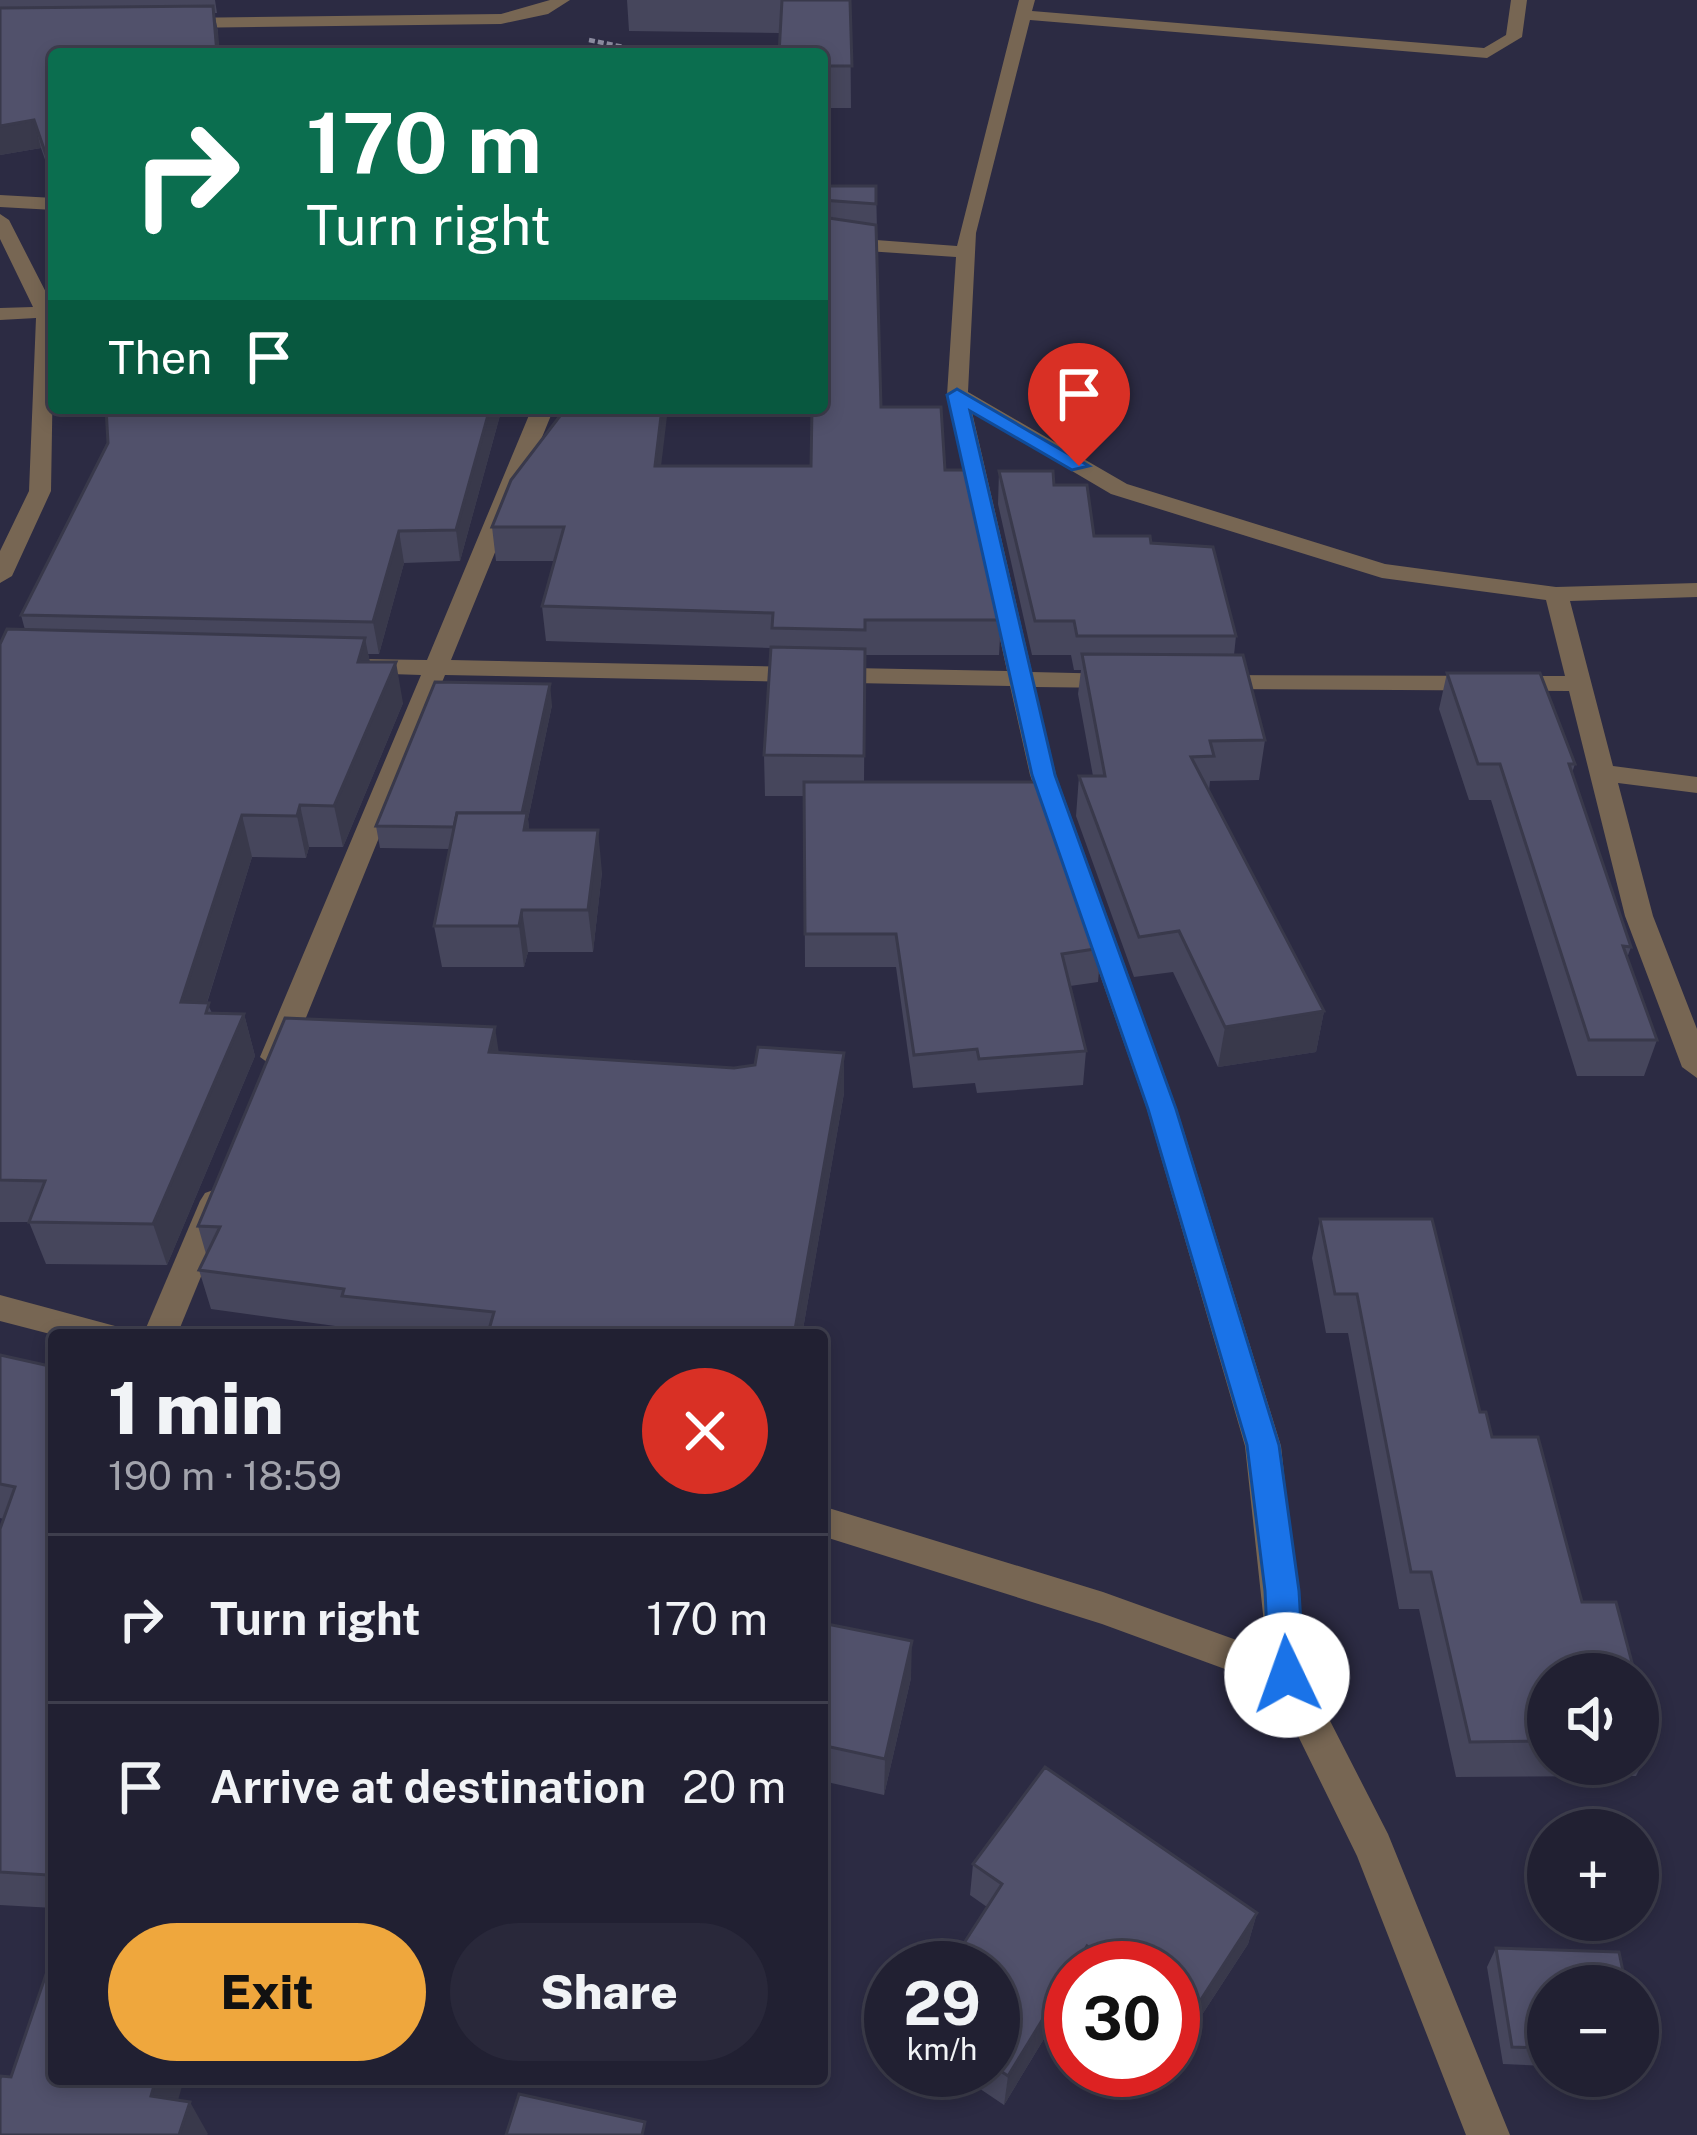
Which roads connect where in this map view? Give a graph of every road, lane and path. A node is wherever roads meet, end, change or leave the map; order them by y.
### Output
1 (562, 0) edge
2 (1520, 0) edge
3 (1025, 8) edge
4 (167, 23) edge
5 (0, 201) edge
6 (48, 204) edge
7 (0, 220) edge
8 (828, 242) edge
9 (968, 252) junction
10 (46, 312) junction
11 (0, 314) edge
12 (957, 395) junction
13 (540, 414) edge
14 (0, 576) edge
15 (1697, 590) edge
16 (1556, 594) junction
17 (343, 665) edge
18 (435, 667) junction
19 (1024, 681) junction
20 (1140, 681) edge
21 (1186, 682) edge
22 (1580, 684) junction
23 (1604, 773) junction
24 (1697, 785) edge
25 (1697, 1067) edge
26 (267, 1076) edge
27 (222, 1184) edge
28 (0, 1307) edge
29 (82, 1329) edge
30 (162, 1329) edge
31 (828, 1524) edge
32 (1287, 1675) junction
33 (1488, 2135) edge

1 - 4 street
2 - 3 street
3 - 9 street
5 - 6 street
7 - 10 street
8 - 9 street
9 - 12 street
10 - 11 street
10 - 14 street
12 - 16 street
12 - 19 street
13 - 18 street
15 - 16 street
16 - 22 street
17 - 18 street
18 - 19 street
18 - 26 street
19 - 20 street
19 - 32 street
21 - 22 street
22 - 23 street
23 - 24 street
23 - 25 street
27 - 30 street
28 - 29 street
31 - 32 street
32 - 33 street

